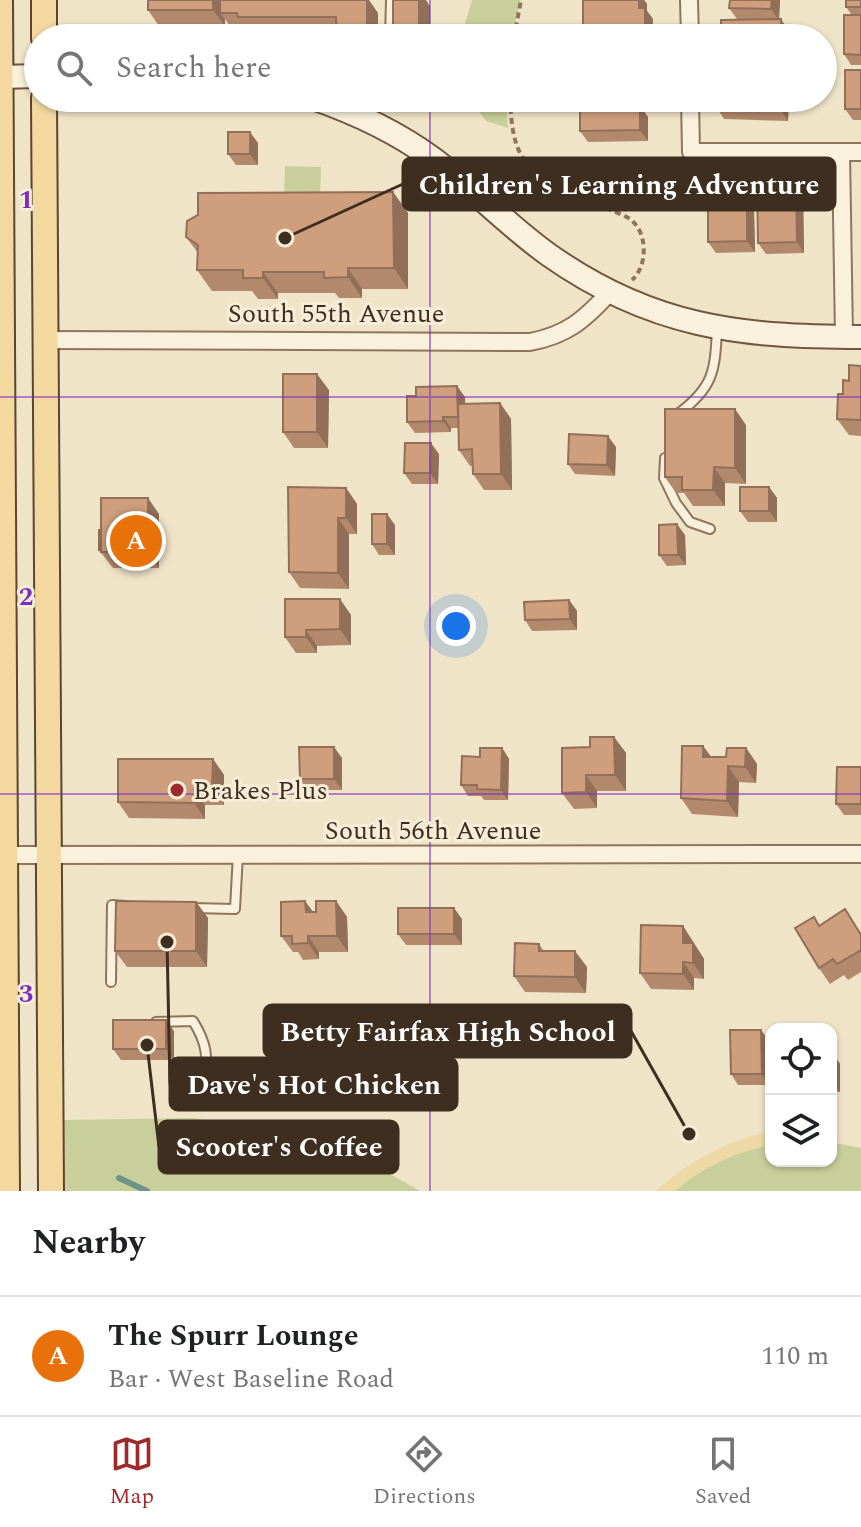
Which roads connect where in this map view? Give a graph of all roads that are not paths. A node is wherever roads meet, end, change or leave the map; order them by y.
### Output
1 (0, 0) edge
2 (44, 0) edge
3 (391, 0) edge
4 (689, 0) edge
5 (44, 24) edge
6 (390, 24) edge
7 (690, 24) edge
8 (24, 76) edge
9 (1, 77) edge
10 (44, 112) edge
11 (352, 112) edge
12 (690, 112) edge
13 (841, 152) junction
14 (861, 152) edge
15 (609, 293) junction
16 (717, 328) junction
17 (852, 337) edge
18 (45, 340) junction
19 (674, 418) edge
20 (666, 453) edge
21 (710, 529) dead end
22 (238, 854) junction
23 (861, 854) edge
24 (4, 855) junction
25 (49, 855) junction
26 (143, 906) edge
27 (189, 908) edge
28 (111, 982) dead end
29 (152, 1022) edge
30 (202, 1083) dead end
31 (7, 1191) edge
32 (51, 1191) edge

1 - 9 main road
2 - 5 main road
3 - 6 lane
4 - 7 street
8 - 9 street
9 - 24 main road
10 - 18 main road
11 - 15 street
12 - 13 street
13 - 14 street
13 - 17 street
15 - 16 street
15 - 18 street, South 55th Avenue
16 - 17 street
16 - 19 lane
18 - 25 main road
20 - 21 lane
22 - 23 street, South 56th Avenue
22 - 25 street, South 56th Avenue
22 - 27 lane
24 - 25 street, South 56th Avenue
24 - 31 main road
25 - 32 main road
26 - 28 lane
29 - 30 lane

